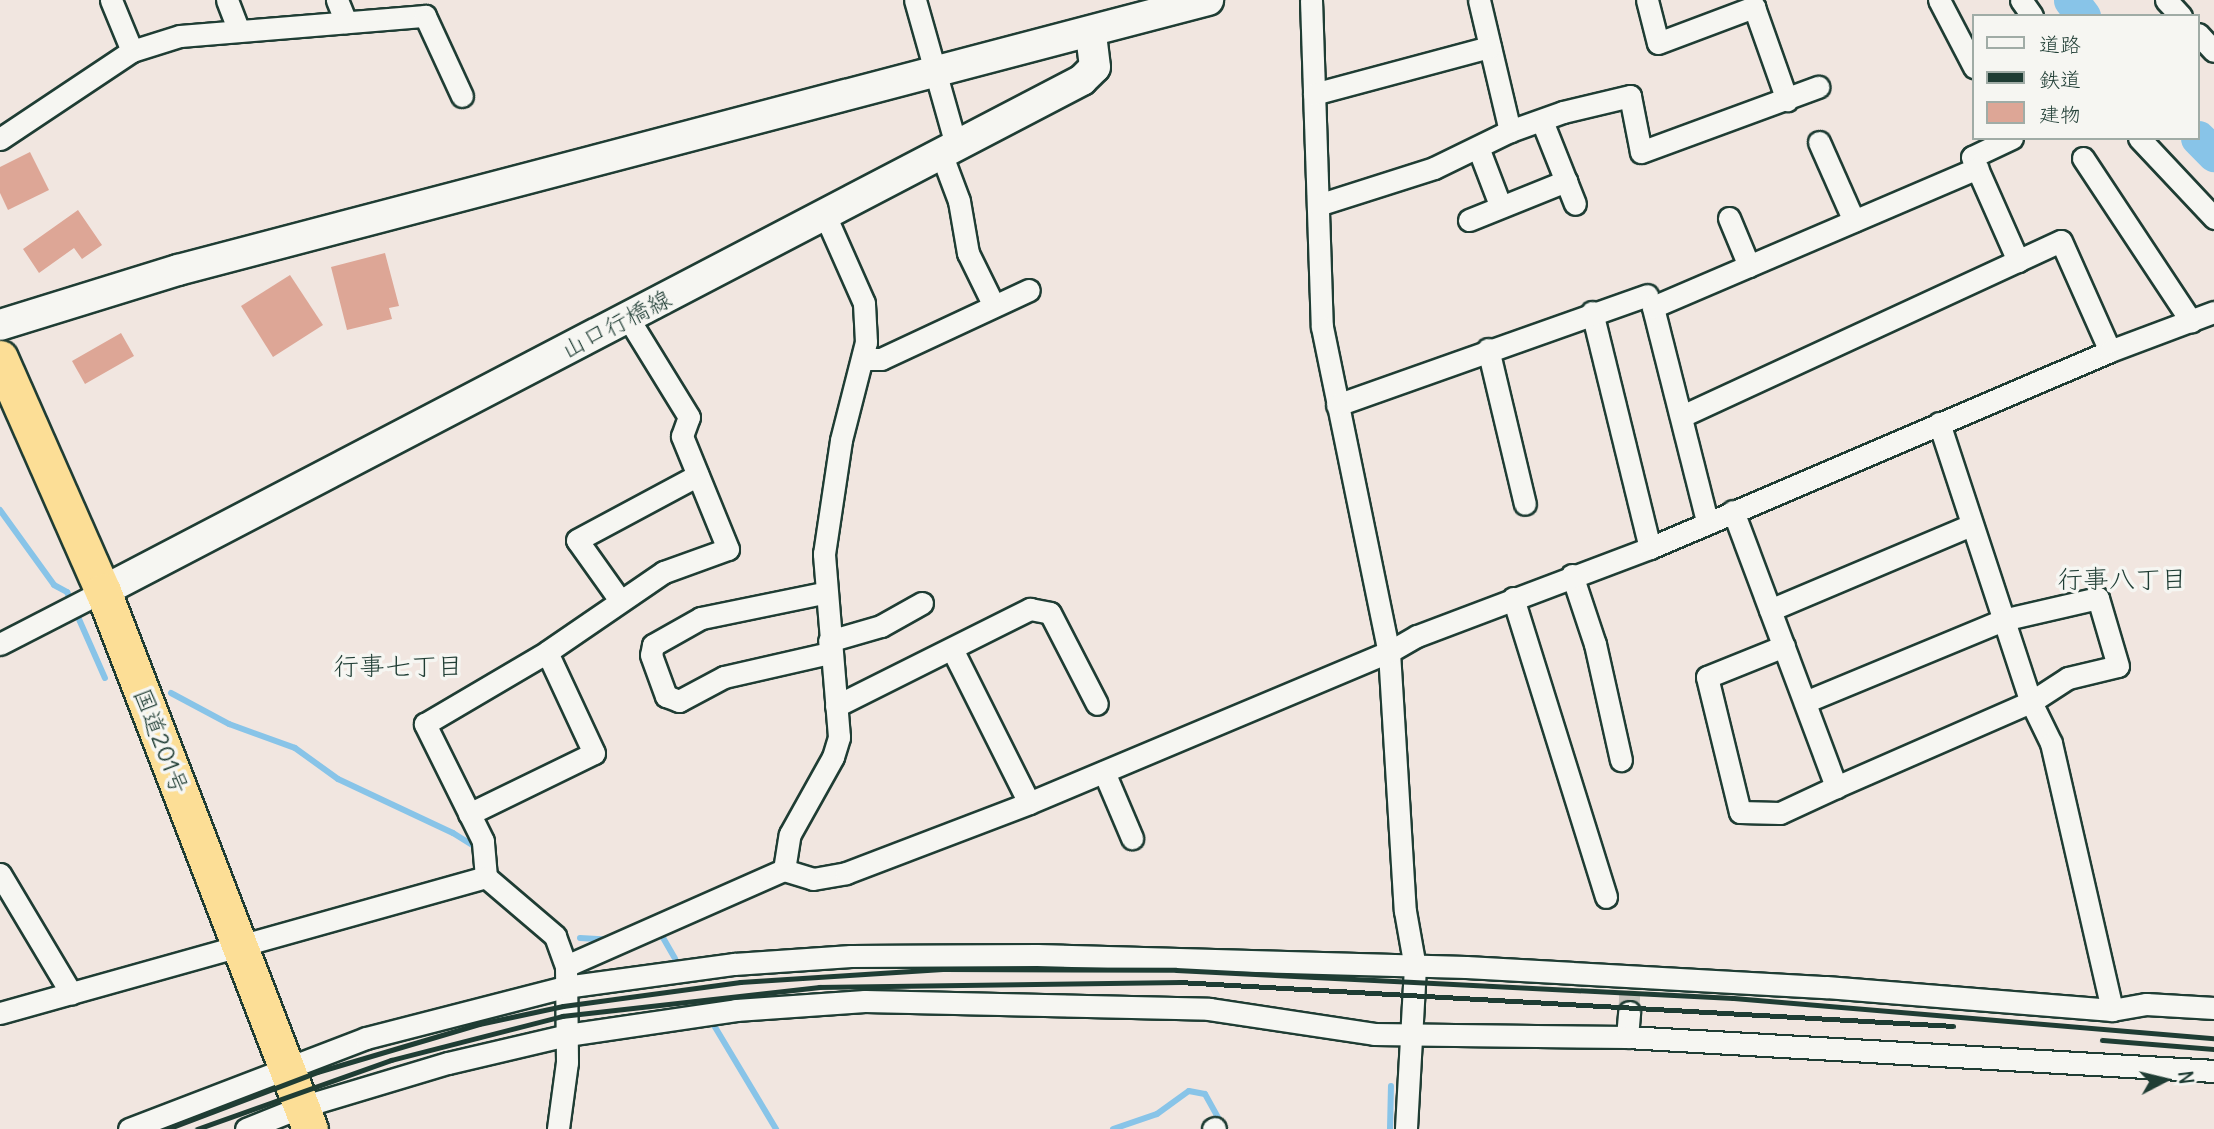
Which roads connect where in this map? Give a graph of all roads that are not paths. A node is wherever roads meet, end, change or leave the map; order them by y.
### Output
1 (111, 0) edge
2 (227, 0) edge
3 (337, 0) edge
4 (915, 0) edge
5 (1208, 0) edge
6 (1311, 0) edge
7 (1479, 0) edge
8 (1647, 0) edge
9 (1938, 0) edge
10 (2166, 0) edge
11 (1764, 4) edge
12 (425, 8) edge
13 (2179, 14) edge
14 (346, 22) junction
15 (239, 31) junction
16 (1091, 34) junction
17 (2200, 36) edge
18 (1490, 47) junction
19 (132, 51) junction
20 (2214, 51) edge
21 (1972, 63) edge
22 (937, 74) junction
23 (1818, 87) dead end
24 (1314, 94) junction
25 (462, 96) dead end
26 (1787, 100) junction
27 (1542, 121) junction
28 (1510, 131) junction
29 (0, 139) edge
30 (2008, 140) edge
31 (2141, 140) edge
32 (1819, 142) dead end
33 (949, 149) junction
34 (1479, 150) junction
35 (2083, 158) dead end
36 (1977, 168) junction
37 (1566, 181) junction
38 (1574, 204) dead end
39 (1318, 205) junction
40 (1500, 205) junction
41 (825, 215) junction
42 (1729, 218) dead end
43 (2214, 218) edge
44 (1469, 220) dead end
45 (1854, 221) junction
46 (2018, 261) junction
47 (1749, 266) junction
48 (1029, 290) dead end
49 (1647, 295) dead end
50 (993, 303) junction
51 (1592, 312) junction
52 (2214, 312) edge
53 (628, 318) junction
54 (2191, 321) junction
55 (0, 325) edge
56 (1488, 349) junction
57 (2110, 351) junction
58 (0, 358) edge
59 (863, 359) junction
60 (1337, 405) junction
61 (1682, 416) junction
62 (1939, 423) junction
63 (698, 475) junction
64 (1525, 505) dead end
65 (1733, 510) junction
66 (1707, 521) junction
67 (1972, 525) junction
68 (1650, 548) junction
69 (1572, 575) junction
70 (103, 591) junction
71 (823, 593) junction
72 (1513, 598) junction
73 (619, 599) junction
74 (922, 603) dead end
75 (1770, 610) junction
76 (2003, 620) junction
77 (0, 644) edge
78 (1784, 646) junction
79 (830, 647) junction
80 (952, 649) junction
81 (547, 652) junction
82 (1389, 652) junction
83 (1805, 702) junction
84 (2031, 702) junction
85 (1097, 704) dead end
86 (836, 706) junction
87 (1621, 760) dead end
88 (1104, 772) junction
89 (1836, 787) junction
90 (1030, 803) junction
91 (469, 814) junction
92 (1132, 838) dead end
93 (784, 870) junction
94 (0, 874) edge
95 (486, 877) junction
96 (1606, 897) dead end
97 (241, 948) junction
98 (1415, 967) junction
99 (565, 976) junction
100 (71, 993) junction
101 (2214, 1008) edge
102 (2112, 1010) junction
103 (1629, 1012) tunnel mouth
104 (0, 1013) edge
105 (1412, 1033) junction
106 (566, 1035) junction
107 (1627, 1037) junction
108 (285, 1068) junction
109 (2214, 1071) edge
110 (305, 1118) edge
111 (128, 1129) edge
112 (246, 1129) edge
113 (558, 1129) edge
114 (1406, 1129) edge

1 - 19 street
2 - 15 street
3 - 14 street
4 - 22 street
5 - 16 main road
6 - 24 street
7 - 18 street
8 - 11 street
9 - 21 street
10 - 13 street
11 - 26 street
12 - 14 street
12 - 25 street
14 - 15 street
15 - 19 street
16 - 22 main road
16 - 33 main road, 山口行橋線
17 - 20 street
18 - 24 street
18 - 28 street
19 - 29 street
22 - 33 street
22 - 55 main road
23 - 26 street
24 - 39 street
26 - 27 street
27 - 28 street
27 - 37 street
28 - 34 street
30 - 36 street
31 - 43 street
32 - 45 street
33 - 41 main road, 山口行橋線
33 - 50 street
34 - 39 street
34 - 40 street
35 - 54 street
36 - 45 street
36 - 46 street
37 - 38 street
37 - 40 street
39 - 60 street
40 - 44 street
41 - 53 main road, 山口行橋線
41 - 59 street
42 - 47 street
45 - 47 street
46 - 57 street
46 - 61 street
47 - 61 street
48 - 50 street
49 - 51 street
50 - 59 street
51 - 56 street
51 - 68 street
52 - 54 street
53 - 63 street
53 - 70 main road, 山口行橋線
54 - 57 street
56 - 60 street
56 - 64 street
57 - 62 street
58 - 70 highway, 国道201号
59 - 71 street
60 - 82 street
61 - 66 street
62 - 65 street
62 - 67 street
63 - 73 street
63 - 73 street
65 - 66 street
65 - 75 street
66 - 68 street
67 - 75 street
67 - 76 street
68 - 69 street
69 - 72 street
69 - 87 street
70 - 77 street
70 - 97 highway, 国道201号
71 - 79 street
71 - 79 street
72 - 82 street
72 - 96 street
73 - 81 street
74 - 79 street
75 - 78 street
76 - 83 street
76 - 84 street
76 - 84 street
78 - 83 street
78 - 89 street
79 - 86 street
80 - 85 street
80 - 86 street
80 - 90 street
81 - 91 street
81 - 91 street
82 - 88 street
82 - 98 street
83 - 89 street
84 - 89 street
84 - 102 street
86 - 93 street
88 - 90 street
88 - 92 street
90 - 93 street
91 - 95 street
93 - 99 street
94 - 100 street
95 - 97 street
95 - 99 street
97 - 100 street
97 - 108 highway, 国道201号
98 - 99 street
98 - 102 street
98 - 105 street
99 - 106 street
99 - 108 street
100 - 104 street
101 - 102 street
103 - 107 street
105 - 106 street
105 - 107 street
105 - 114 street
106 - 110 street
106 - 113 street
107 - 109 street
108 - 110 highway, 国道201号
108 - 111 street
110 - 112 street

